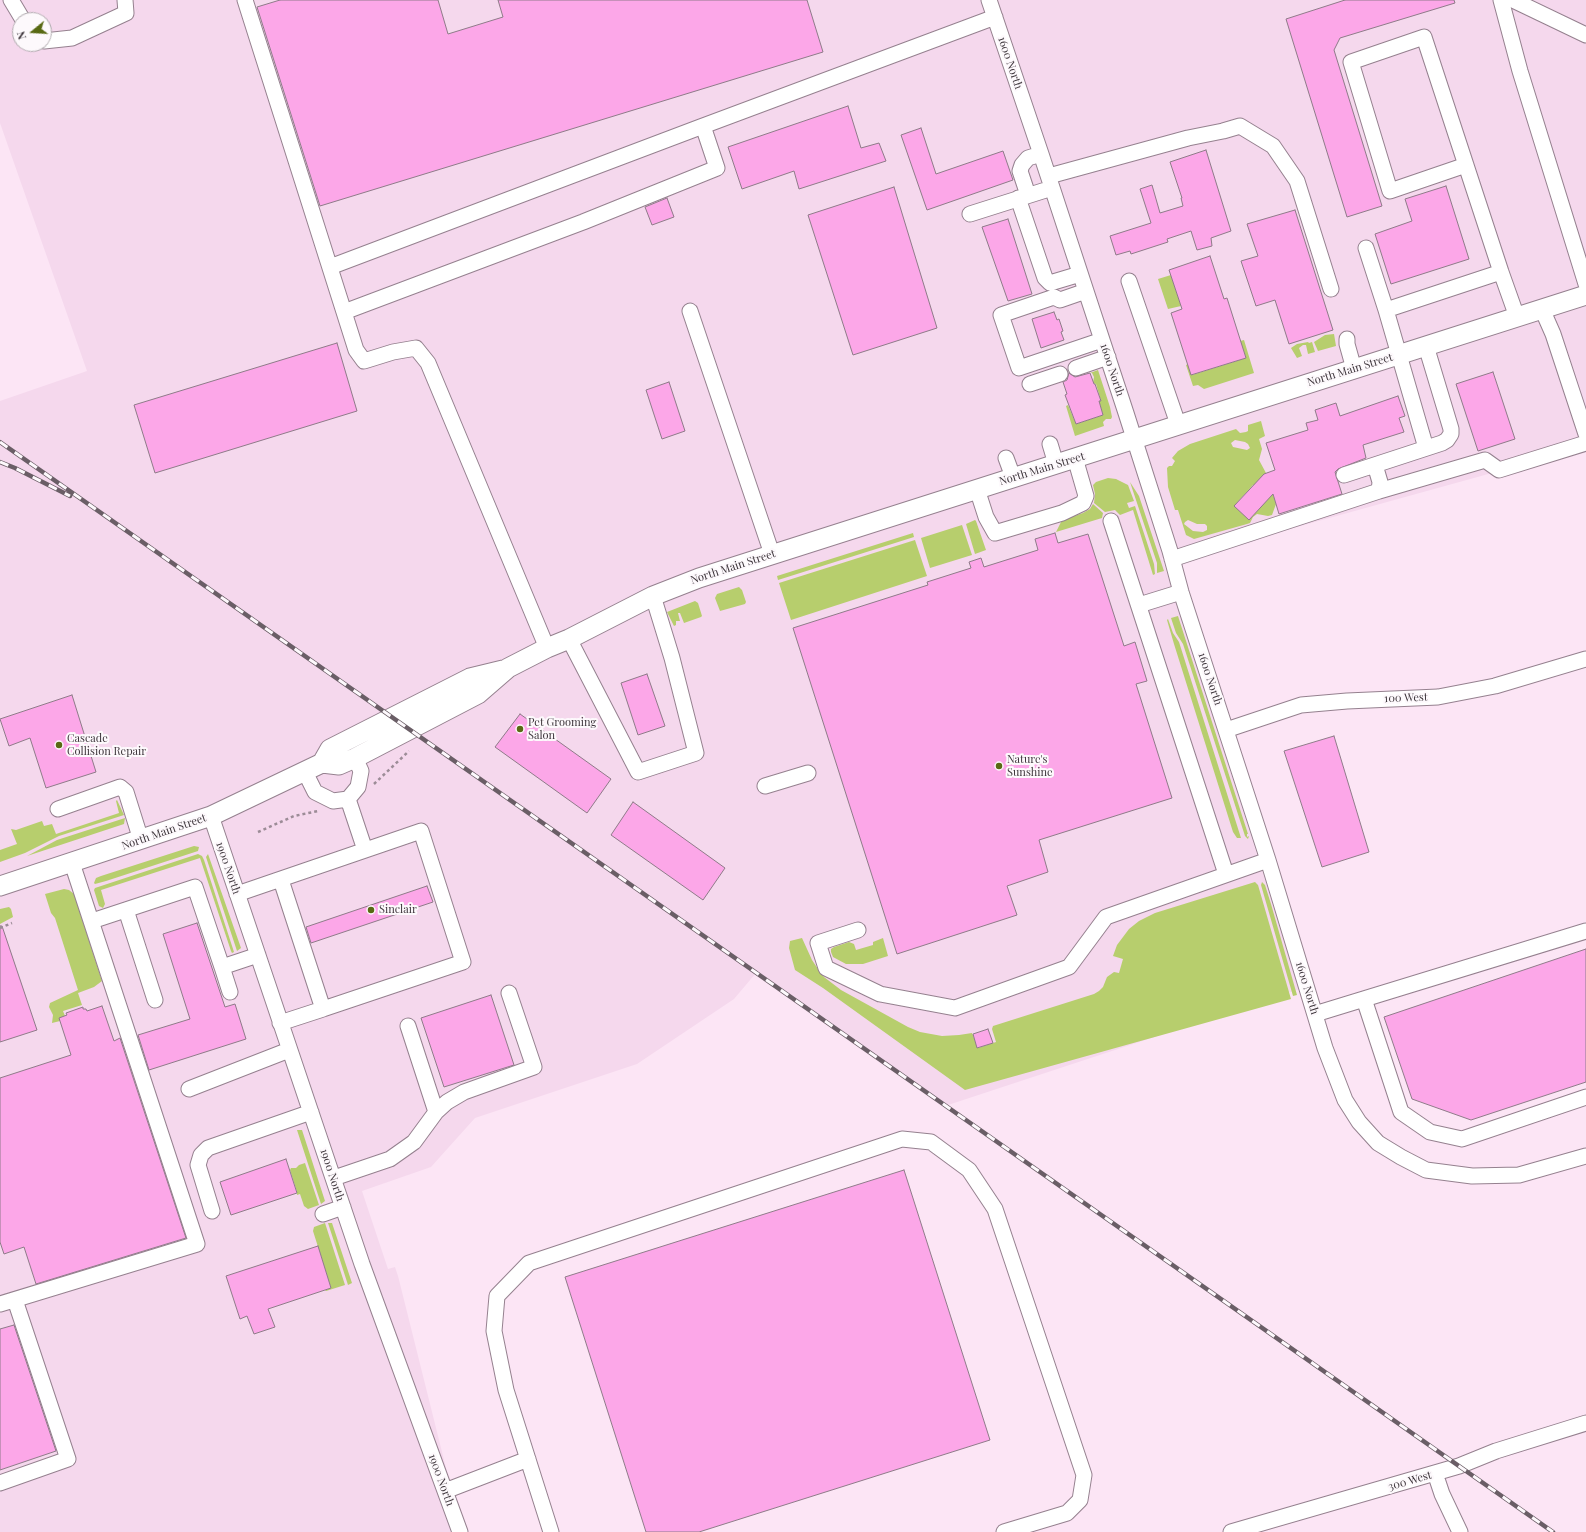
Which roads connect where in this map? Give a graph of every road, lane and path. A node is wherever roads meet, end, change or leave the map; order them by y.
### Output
1 (11, 0) edge
2 (126, 0) edge
3 (245, 0) edge
4 (989, 0) edge
5 (1501, 0) edge
6 (1513, 0) edge
7 (18, 12) edge
8 (994, 18) junction
9 (1586, 35) edge
10 (52, 40) edge
11 (703, 126) junction
12 (1041, 154) junction
13 (1466, 165) junction
14 (1050, 182) junction
15 (1023, 197) junction
16 (970, 214) dead end
17 (1366, 248) dead end
18 (330, 267) junction
19 (1501, 272) junction
20 (1080, 274) junction
21 (1129, 281) dead end
22 (1586, 284) edge
23 (1331, 289) dead end
24 (1086, 291) junction
25 (1586, 295) edge
26 (1542, 309) junction
27 (1386, 310) junction
28 (690, 311) dead end
29 (344, 312) junction
30 (1517, 317) junction
31 (1346, 339) dead end
32 (1102, 340) junction
33 (1426, 346) junction
34 (1399, 355) junction
35 (1108, 357) junction
36 (1076, 368) dead end
37 (1354, 369) junction
38 (1060, 374) dead end
39 (1030, 384) dead end
40 (1178, 424) junction
41 (1586, 434) edge
42 (1134, 439) junction
43 (1586, 443) edge
44 (1050, 444) dead end
45 (1426, 448) junction
46 (1006, 458) dead end
47 (1075, 458) junction
48 (1056, 464) junction
49 (1375, 465) junction
50 (1344, 475) dead end
51 (1013, 477) junction
52 (977, 489) junction
53 (1379, 491) junction
54 (1111, 521) dead end
55 (772, 554) junction
56 (1172, 559) junction
57 (1181, 592) junction
58 (653, 596) junction
59 (1139, 605) junction
60 (570, 638) junction
61 (546, 648) junction
62 (1586, 659) edge
63 (508, 668) junction
64 (1226, 730) junction
65 (355, 758) junction
66 (322, 763) junction
67 (305, 772) junction
68 (808, 773) dead end
69 (765, 786) dead end
70 (348, 799) junction
71 (58, 809) dead end
72 (211, 816) junction
73 (141, 840) junction
74 (365, 850) junction
75 (1268, 860) junction
76 (72, 863) junction
77 (1226, 874) junction
78 (281, 880) junction
79 (0, 886) edge
80 (237, 894) junction
81 (126, 910) junction
82 (92, 921) junction
83 (12, 922) dead end
84 (0, 928) edge
85 (858, 930) dead end
86 (1586, 931) edge
87 (258, 955) junction
88 (222, 967) junction
89 (230, 992) dead end
90 (509, 993) dead end
91 (1364, 999) junction
92 (155, 1000) dead end
93 (323, 1009) junction
94 (1315, 1014) junction
95 (280, 1023) junction
96 (408, 1026) dead end
97 (289, 1050) junction
98 (188, 1089) dead end
99 (1586, 1097) edge
100 (311, 1112) junction
101 (436, 1112) junction
102 (1586, 1156) edge
103 (334, 1178) junction
104 (343, 1208) junction
105 (212, 1211) dead end
106 (323, 1214) dead end
107 (15, 1300) junction
108 (0, 1304) edge
109 (1586, 1423) edge
110 (528, 1459) junction
111 (1435, 1473) junction
112 (0, 1483) edge
113 (445, 1491) junction
114 (460, 1532) edge
115 (551, 1532) edge
116 (1004, 1532) edge
117 (1231, 1532) edge
118 (1460, 1532) edge

1 - 7 street
2 - 10 street
3 - 18 street
4 - 8 street, 1600 North
5 - 22 street
6 - 9 street
8 - 11 street
8 - 12 street, 1600 North
11 - 18 street
11 - 29 street
12 - 14 street, 1600 North
12 - 15 street
13 - 13 street
13 - 19 street
14 - 15 street
14 - 20 street, 1600 North
14 - 23 street
15 - 16 street
15 - 20 street
17 - 27 street
18 - 29 street
19 - 27 street
19 - 30 street
20 - 24 street, 1600 North
21 - 40 street
24 - 32 street, 1600 North
24 - 32 street
25 - 26 main road, North Main Street
26 - 30 main road, North Main Street
26 - 41 street
27 - 34 street
28 - 55 street
29 - 61 street
30 - 33 main road, North Main Street
31 - 37 street
32 - 35 street, 1600 North
33 - 34 main road, North Main Street
33 - 45 street
34 - 37 main road, North Main Street
34 - 45 street
35 - 36 street
35 - 42 street, 1600 North
37 - 40 main road, North Main Street
38 - 39 street
40 - 42 main road, North Main Street
42 - 47 main road, North Main Street
42 - 56 street, 1600 North
43 - 53 street
44 - 48 street
45 - 49 street
46 - 51 street
47 - 48 main road, North Main Street
47 - 52 street
48 - 51 main road, North Main Street
49 - 50 street
49 - 53 street
51 - 52 main road, North Main Street
52 - 55 main road, North Main Street
53 - 56 street
54 - 59 street
55 - 58 main road, North Main Street
56 - 57 street, 1600 North
57 - 59 street
57 - 64 street, 1600 North
58 - 60 main road, North Main Street
58 - 60 street
59 - 77 street
60 - 61 main road, North Main Street
61 - 63 main road, North Main Street
62 - 64 street, 100 West
63 - 65 main road, North Main Street
63 - 66 main road, North Main Street
64 - 75 street, 1600 North
65 - 66 main road, North Main Street
65 - 70 street
66 - 67 main road, North Main Street
67 - 70 street
67 - 72 main road, North Main Street
68 - 69 street
70 - 74 street
71 - 73 street
72 - 73 main road, North Main Street
72 - 80 street, 1900 North
73 - 76 main road, North Main Street
74 - 78 street
74 - 93 street
75 - 77 street
75 - 94 street, 1600 North
76 - 79 main road, North Main Street
76 - 82 street
77 - 85 street
78 - 80 street
78 - 93 street
80 - 87 street, 1900 North
81 - 82 street
81 - 88 street
81 - 92 street
82 - 107 street
83 - 84 path
86 - 91 street
87 - 88 street
87 - 95 street, 1900 North
88 - 89 street
90 - 101 street
91 - 94 street
91 - 99 street
93 - 95 street
94 - 102 street, 1600 North
95 - 97 street, 1900 North
96 - 101 street
97 - 98 street
97 - 100 street, 1900 North
100 - 103 street, 1900 North
100 - 105 street
101 - 103 street
103 - 104 street, 1900 North
104 - 106 street
104 - 113 street, 1900 North
107 - 108 street
107 - 112 street
109 - 111 street, 300 West
110 - 113 street
110 - 115 street
110 - 116 street
111 - 117 street, 300 West
111 - 118 street
113 - 114 street, 1900 North

